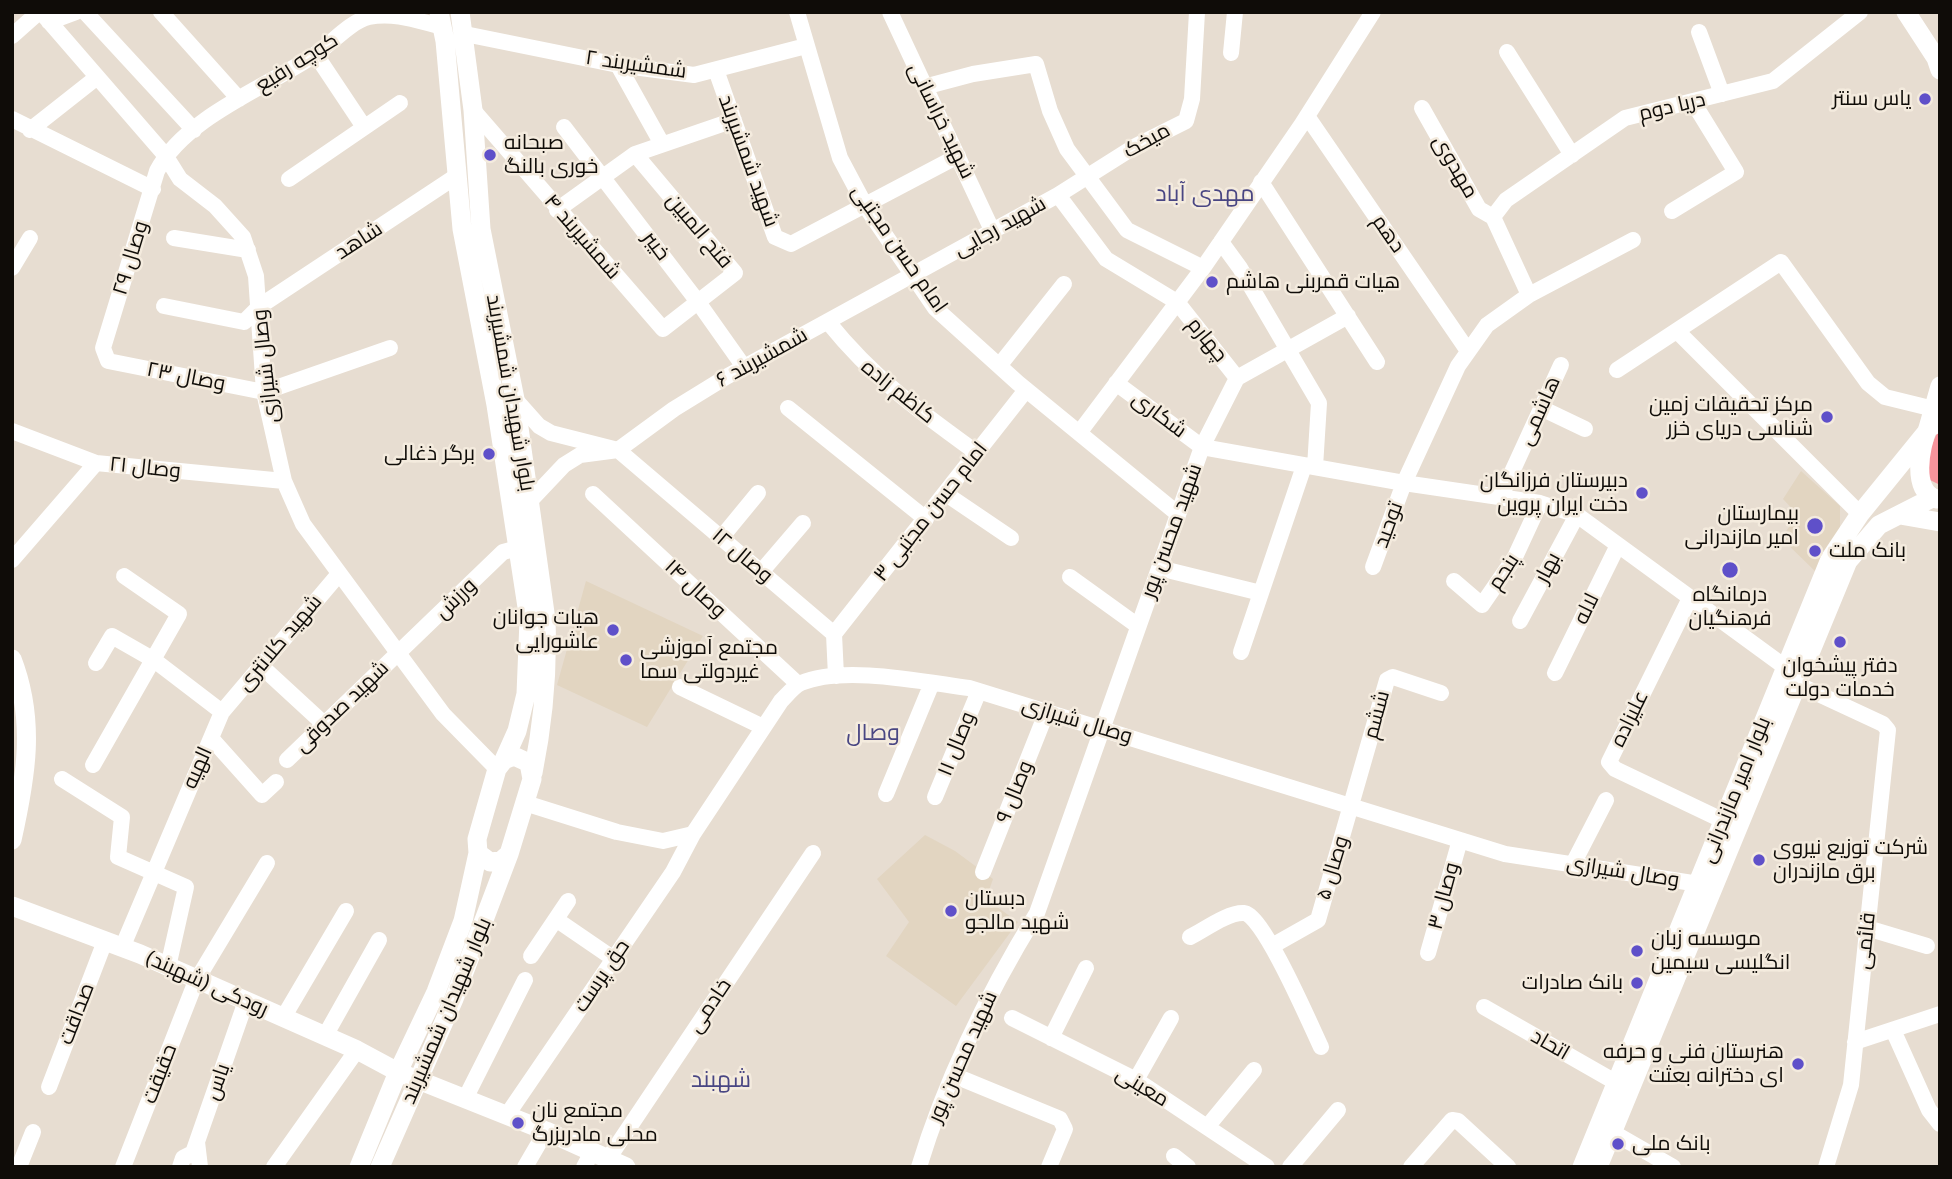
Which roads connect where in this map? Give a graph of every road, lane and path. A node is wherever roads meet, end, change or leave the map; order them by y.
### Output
1 (76, 12) edge
2 (85, 12) edge
3 (161, 12) edge
4 (460, 12) edge
5 (797, 12) edge
6 (890, 12) edge
7 (1197, 12) edge
8 (1235, 12) edge
9 (1373, 12) edge
10 (1860, 12) edge
11 (1906, 12) edge
12 (1919, 12) edge
13 (43, 16) edge
14 (441, 20) edge
15 (1699, 33) dead end
16 (465, 34) junction
17 (12, 36) edge
18 (806, 46) junction
19 (1507, 52) dead end
20 (1231, 53) dead end
21 (316, 55) junction
22 (1938, 64) edge
23 (618, 65) junction
24 (716, 70) junction
25 (96, 78) junction
26 (924, 87) junction
27 (1722, 94) junction
28 (239, 99) junction
29 (1693, 102) junction
30 (400, 103) dead end
31 (1422, 108) dead end
32 (473, 110) junction
33 (1307, 116) junction
34 (734, 120) junction
35 (18, 125) edge
36 (364, 127) junction
37 (564, 127) dead end
38 (194, 130) junction
39 (662, 144) junction
40 (635, 154) junction
41 (165, 155) junction
42 (1572, 155) junction
43 (958, 156) junction
44 (458, 175) junction
45 (601, 177) junction
46 (1088, 178) junction
47 (289, 179) dead end
48 (1261, 182) junction
49 (153, 189) junction
50 (1058, 195) junction
51 (866, 207) junction
52 (557, 210) junction
53 (1672, 211) dead end
54 (1493, 217) junction
55 (992, 230) junction
56 (174, 238) dead end
57 (1633, 240) dead end
58 (22, 241) edge
59 (1221, 242) junction
60 (247, 250) junction
61 (12, 268) edge
62 (1203, 268) junction
63 (912, 276) junction
64 (1064, 284) dead end
65 (1529, 295) junction
66 (698, 302) junction
67 (1177, 302) junction
68 (164, 306) dead end
69 (260, 306) junction
70 (1348, 316) junction
71 (828, 322) junction
72 (1677, 331) junction
73 (390, 348) dead end
74 (1468, 351) junction
75 (1287, 352) junction
76 (108, 361) joint
77 (1377, 362) dead end
78 (1561, 365) dead end
79 (999, 366) junction
80 (744, 368) junction
81 (1617, 370) dead end
82 (1237, 378) junction
83 (1116, 383) junction
84 (1940, 386) edge
85 (1026, 390) junction
86 (264, 392) junction
87 (515, 399) junction
88 (788, 408) dead end
89 (1541, 408) junction
90 (1932, 423) edge
91 (1585, 429) dead end
92 (12, 431) edge
93 (1079, 433) junction
94 (1202, 447) junction
95 (618, 450) junction
96 (977, 453) junction
97 (96, 463) junction
98 (1310, 467) junction
99 (284, 481) junction
100 (1404, 483) junction
101 (758, 492) dead end
102 (593, 494) dead end
103 (946, 494) junction
104 (1501, 496) junction
105 (1874, 499) junction
106 (1937, 499) edge
107 (529, 502) junction
108 (1540, 503) junction
109 (1178, 514) junction
110 (1860, 514) junction
111 (1577, 515) junction
112 (1893, 517) junction
113 (926, 519) junction
114 (1940, 522) edge
115 (803, 523) dead end
116 (721, 538) junction
117 (1011, 538) dead end
118 (1618, 545) junction
119 (518, 548) junction
120 (12, 560) edge
121 (1373, 567) dead end
122 (1159, 568) junction
123 (761, 572) junction
124 (338, 575) junction
125 (124, 576) dead end
126 (1070, 577) dead end
127 (1454, 581) dead end
128 (1261, 593) junction
129 (1690, 598) junction
130 (1520, 621) dead end
131 (1138, 626) junction
132 (834, 634) junction
133 (1241, 652) dead end
134 (397, 654) junction
135 (12, 659) edge
136 (154, 660) junction
137 (96, 663) dead end
138 (261, 666) junction
139 (1785, 667) junction
140 (1555, 673) dead end
141 (836, 676) junction
142 (932, 683) junction
143 (798, 684) junction
144 (1797, 684) junction
145 (680, 687) dead end
146 (979, 691) junction
147 (1441, 693) dead end
148 (1046, 711) junction
149 (222, 712) junction
150 (324, 724) junction
151 (763, 727) junction
152 (1102, 728) junction
153 (211, 737) junction
154 (287, 760) dead end
155 (500, 764) junction
156 (93, 765) dead end
157 (533, 773) junction
158 (62, 779) dead end
159 (276, 782) dead end
160 (886, 794) dead end
161 (935, 797) dead end
162 (1606, 800) dead end
163 (525, 803) junction
164 (1352, 806) junction
165 (1722, 820) junction
166 (693, 834) junction
167 (1460, 839) junction
168 (12, 841) edge
169 (478, 853) junction
170 (813, 853) dead end
171 (509, 854) junction
172 (267, 863) dead end
173 (1573, 864) junction
174 (983, 872) dead end
175 (152, 873) junction
176 (1699, 884) junction
177 (568, 901) dead end
178 (12, 906) edge
179 (346, 911) dead end
180 (557, 920) junction
181 (1867, 928) junction
182 (1190, 937) dead end
183 (379, 940) dead end
184 (114, 944) junction
185 (1272, 946) junction
186 (1927, 946) dead end
187 (1429, 953) dead end
188 (531, 956) dead end
189 (614, 959) junction
190 (168, 967) junction
191 (1086, 968) dead end
192 (525, 980) dead end
193 (196, 981) junction
194 (246, 1001) junction
195 (1484, 1007) dead end
196 (1940, 1014) edge
197 (283, 1017) junction
198 (1012, 1018) dead end
199 (1171, 1018) dead end
200 (1893, 1030) junction
201 (324, 1036) junction
202 (1051, 1038) junction
203 (1855, 1042) junction
204 (1321, 1047) dead end
205 (357, 1050) junction
206 (1254, 1070) dead end
207 (398, 1072) junction
208 (953, 1075) junction
209 (417, 1080) junction
210 (1136, 1080) junction
211 (1617, 1083) junction
212 (49, 1087) dead end
213 (465, 1099) junction
214 (1934, 1108) edge
215 (1338, 1110) dead end
216 (507, 1115) junction
217 (1940, 1124) edge
218 (1206, 1127) junction
219 (546, 1130) junction
220 (33, 1132) dead end
221 (1612, 1132) junction
222 (197, 1142) junction
223 (1174, 1156) dead end
224 (181, 1162) edge
225 (608, 1163) edge
226 (19, 1167) edge
227 (123, 1167) edge
228 (200, 1167) edge
229 (274, 1167) edge
230 (359, 1167) edge
231 (380, 1167) edge
232 (525, 1167) edge
233 (919, 1167) edge
234 (1049, 1167) edge
235 (1188, 1167) edge
236 (1267, 1167) edge
237 (1290, 1167) edge
238 (1411, 1167) edge
239 (1508, 1167) edge
240 (1582, 1167) edge
241 (1598, 1167) edge
242 (1673, 1167) edge
243 (1826, 1167) edge

1 - 13 street
2 - 38 street
3 - 28 street
4 - 16 main road, بلوار شهیدان شمشیربند
5 - 18 street, امام حسن مجتبی
6 - 26 street, شهید خراسانی
7 - 46 street, میخک
8 - 20 street
9 - 33 street
10 - 27 street, دریا دوم
11 - 22 main road
12 - 22 main road
13 - 17 street
13 - 25 street, وصال شیرازی
14 - 21 street, کوچه رفیع
14 - 44 main road, بلوار شهیدان شمشیربند
15 - 27 street
16 - 23 street, شمشیربند ۲
16 - 32 main road, بلوار شهیدان شمشیربند
18 - 24 street, شمشیربند ۲
18 - 51 street, امام حسن مجتبی
19 - 42 street
21 - 28 street, کوچه رفیع
21 - 36 street
23 - 24 street, شمشیربند ۲
23 - 39 street
24 - 34 street, شهید شمشیربند
25 - 35 street
25 - 41 street, وصال شیرازی
26 - 43 street, شهید خراسانی
26 - 46 street
27 - 29 street, دریا دوم
28 - 38 street, کوچه رفیع
29 - 42 street, دریا دوم
29 - 53 street
30 - 36 street
31 - 54 street, مهدوی
32 - 52 street, شمشیربند ۴
32 - 87 main road, بلوار شهیدان شمشیربند
33 - 48 street
33 - 74 street, دهم
34 - 39 street
34 - 51 street, شهید شمشیربند
35 - 49 street
36 - 47 street
37 - 45 street, خیبر
38 - 41 street, کوچه رفیع
39 - 40 street
40 - 45 street
40 - 66 street, فتح المبین
41 - 49 street, وصال ۲۹
41 - 60 street, وصال شیرازی
42 - 54 street, دریا دوم
43 - 51 street, شهید شمشیربند
43 - 55 street, شهید خراسانی
44 - 69 street, شاهد
44 - 119 main road, بلوار شهیدان شمشیربند
45 - 52 street
45 - 66 street, خیبر
46 - 50 street, شهید رجایی
46 - 62 street
48 - 59 street
48 - 70 street
49 - 76 street, وصال ۲۹
50 - 55 street, شهید رجایی
50 - 67 street
51 - 63 street, امام حسن مجتبی
52 - 66 street, شمشیربند ۴
54 - 65 street, مهدوی
55 - 63 street, شهید رجایی
56 - 60 street
57 - 65 street, توحید
58 - 61 street
59 - 62 street
59 - 75 street
60 - 69 street, وصال شیرازی
62 - 67 street
63 - 71 street, شمشیربند ۶
63 - 79 street, امام حسن مجتبی
64 - 79 street
65 - 74 street, توحید
66 - 80 street, خیبر
67 - 82 street, چهارم
67 - 83 street
68 - 69 street, شاهد
69 - 86 street, وصال شیرازی
70 - 75 street
70 - 77 street
71 - 80 street, شمشیربند ۶
71 - 96 street, کاظم زاده
72 - 81 street
72 - 90 street
72 - 110 street
73 - 86 street
74 - 100 street, توحید
75 - 82 street
75 - 98 street
76 - 86 street, وصال ۲۳
78 - 89 street, هاشمی
79 - 85 street, امام حسن مجتبی
80 - 95 street, شمشیربند ۶
82 - 94 street
83 - 93 street
83 - 94 street, شکاری
84 - 90 main road
85 - 93 street, امام حسن مجتبی
85 - 96 street, امام حسن مجتبی ۳
86 - 99 street, وصال شیرازی
87 - 95 street
87 - 107 main road, بلوار شهیدان شمشیربند
88 - 113 street
89 - 91 street
89 - 104 street, هاشمی
90 - 105 main road, بلوار امیر مازندرانی
90 - 106 main road
92 - 97 street, وصال ۲۱
93 - 109 street, امام حسن مجتبی
94 - 98 street, شهید محسن پور
94 - 109 street, شهید محسن پور
95 - 107 street, شمشیربند ۶
95 - 116 street, وصال ۱۲
96 - 103 street, امام حسن مجتبی ۳
97 - 99 street, وصال ۲۱
97 - 120 street
98 - 100 street, شهید محسن پور
98 - 128 street
99 - 124 street, وصال شیرازی
100 - 104 street, شهید محسن پور
100 - 121 street, توحید
101 - 116 street
102 - 143 street, وصال ۱۴
103 - 113 street, امام حسن مجتبی ۳
103 - 117 street
104 - 108 street, شهید محسن پور
105 - 110 main road, بلوار امیر مازندرانی
105 - 112 main road
106 - 112 main road, بلوار امیر مازندرانی
107 - 157 main road, بلوار شهیدان شمشیربند
108 - 111 street, شهید محسن پور
108 - 127 street, پنجم
109 - 122 street, شهید محسن پور
110 - 139 main road, بلوار امیر مازندرانی
111 - 118 street, شهید محسن پور
111 - 130 street, بهار
112 - 114 main road
112 - 144 main road, بلوار امیر مازندرانی
113 - 132 street, امام حسن مجتبی ۳
115 - 123 street
116 - 123 street, وصال ۱۲
118 - 129 street, شهید محسن پور
118 - 140 street, لاله
119 - 134 street, ورزش
119 - 155 main road, بلوار شهیدان شمشیربند
122 - 128 street
122 - 131 street, شهید محسن پور
123 - 132 street, وصال ۱۲
124 - 134 street, وصال شیرازی
124 - 138 street, شهید کلانتری
125 - 136 street
126 - 131 street
128 - 133 street
129 - 139 street, شهید محسن پور
129 - 165 street, علیزاده
131 - 152 street, شهید محسن پور
132 - 141 street
134 - 150 street, شهید صدوقی
134 - 155 street, وصال شیرازی
135 - 168 main road
136 - 137 street
136 - 149 street
136 - 156 street
138 - 149 street, شهید کلانتری
138 - 150 street
139 - 165 main road, بلوار امیر مازندرانی
141 - 142 street, وصال شیرازی
141 - 143 street, وصال شیرازی
142 - 146 street, وصال شیرازی
142 - 160 street
143 - 151 street
144 - 181 street, قائمی
144 - 221 main road, بلوار امیر مازندرانی
145 - 151 street
146 - 148 street, وصال شیرازی
146 - 161 street, وصال ۱۱
147 - 164 street, ششم
148 - 152 street, وصال شیرازی
148 - 174 street, وصال ۹
149 - 153 street, الهیه
150 - 154 street, شهید صدوقی
151 - 166 street
152 - 164 street, وصال شیرازی
152 - 208 street, شهید محسن پور
153 - 159 street
153 - 175 street, الهیه
155 - 157 main road
155 - 169 main road, بلوار شهیدان شمشیربند
157 - 163 main road, بلوار شهیدان شمشیربند
158 - 175 street
162 - 173 street
163 - 166 street
163 - 171 main road, بلوار شهیدان شمشیربند
164 - 167 street, وصال شیرازی
164 - 185 street, وصال ۵
165 - 176 main road, بلوار امیر مازندرانی
166 - 189 street, حق پرست
167 - 173 street, وصال شیرازی
167 - 187 street, وصال ۳
169 - 171 main road
169 - 207 main road, بلوار شهیدان شمشیربند
170 - 225 street, خادمی
171 - 209 main road, بلوار شهیدان شمشیربند
172 - 193 street, حقیقت
173 - 176 street, وصال شیرازی
175 - 184 street, الهیه
175 - 190 street
176 - 211 main road, بلوار امیر مازندرانی
177 - 180 street
178 - 184 main road, رودکی (شهبند)
179 - 197 street
180 - 188 street
180 - 189 street
181 - 186 street
181 - 203 street, قائمی
182 - 185 street
183 - 201 street
184 - 190 main road, رودکی (شهبند)
184 - 212 street, صداقت
185 - 204 street
189 - 216 street, حق پرست
190 - 193 main road, رودکی (شهبند)
191 - 202 street
192 - 213 street
193 - 194 main road, رودکی (شهبند)
193 - 227 street, حقیقت
194 - 197 main road, رودکی (شهبند)
194 - 222 street, یاس
195 - 211 street, اتحاد
196 - 200 street
197 - 201 main road, رودکی (شهبند)
198 - 202 street, معینی
199 - 210 street
200 - 203 street
200 - 214 street
201 - 205 main road, رودکی (شهبند)
202 - 210 street, معینی
203 - 243 street, قائمی
205 - 207 main road, رودکی (شهبند)
205 - 229 street
206 - 218 street
207 - 209 main road, رودکی (شهبند)
207 - 230 main road, بلوار شهیدان شمشیربند
208 - 233 street, شهید محسن پور
208 - 234 street
209 - 213 main road
209 - 231 main road, بلوار شهیدان شمشیربند
210 - 218 street, معینی
211 - 240 main road, بلوار امیر مازندرانی
213 - 216 main road
214 - 217 street
215 - 237 street
216 - 219 main road
218 - 236 street, معینی
219 - 225 main road
219 - 232 street
220 - 226 street
221 - 241 main road, بلوار امیر مازندرانی
221 - 242 street
222 - 224 street, یاس
222 - 228 street
223 - 235 street
238 - 239 street

